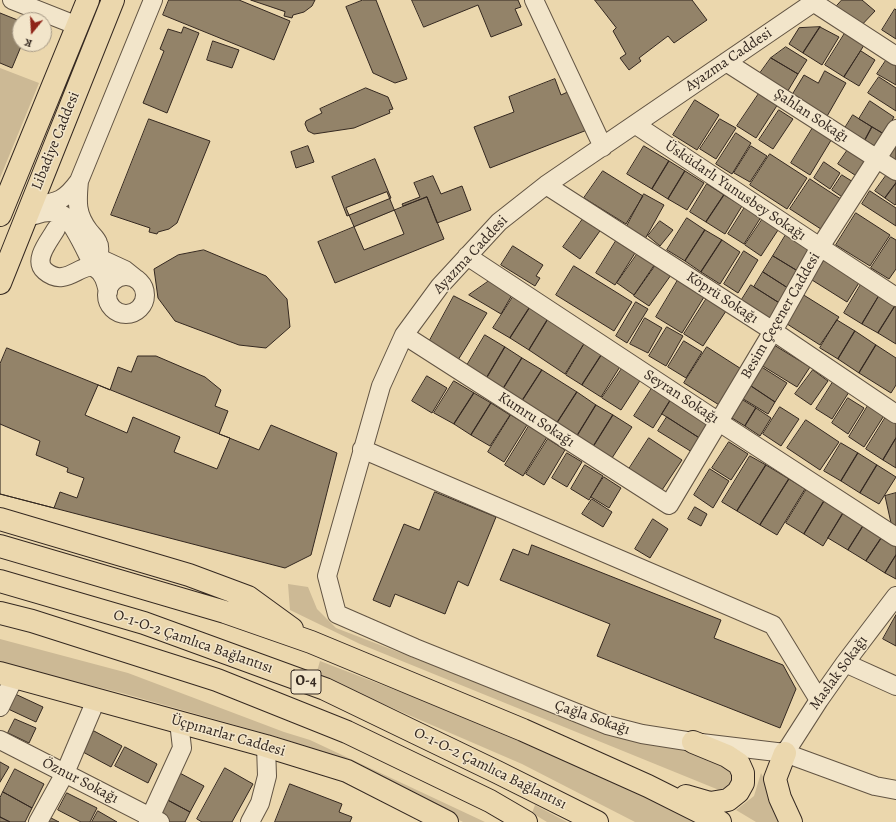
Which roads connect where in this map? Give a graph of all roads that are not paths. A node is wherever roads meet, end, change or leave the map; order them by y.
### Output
1 (12, 0) edge
2 (88, 0) edge
3 (113, 0) edge
4 (153, 0) edge
5 (534, 0) edge
6 (816, 1) edge
7 (48, 6) edge
8 (78, 26) junction
9 (896, 56) edge
10 (726, 62) junction
11 (636, 124) junction
12 (896, 129) edge
13 (603, 147) junction
14 (877, 158) junction
15 (896, 171) edge
16 (79, 181) junction
17 (546, 185) junction
18 (27, 213) junction
19 (0, 215) edge
20 (56, 229) dead end
21 (81, 244) junction
22 (820, 247) junction
23 (467, 256) junction
24 (94, 267) junction
25 (54, 276) junction
26 (135, 278) junction
27 (0, 283) edge
28 (108, 292) junction
29 (896, 297) edge
30 (774, 331) junction
31 (404, 335) junction
32 (896, 414) edge
33 (719, 422) junction
34 (362, 449) junction
35 (669, 504) joint
36 (0, 519) edge
37 (896, 537) edge
38 (0, 546) edge
39 (326, 576) joint
40 (0, 580) edge
41 (895, 600) edge
42 (0, 613) edge
43 (311, 642) junction
44 (845, 663) junction
45 (7, 676) edge
46 (896, 686) edge
47 (96, 700) junction
48 (819, 700) junction
49 (0, 707) edge
50 (180, 722) junction
51 (0, 740) edge
52 (693, 742) junction
53 (266, 746) junction
54 (786, 752) junction
55 (65, 773) junction
56 (648, 786) junction
57 (896, 790) edge
58 (153, 820) edge
59 (38, 822) edge
60 (250, 822) edge
61 (447, 822) edge
62 (526, 822) edge
63 (597, 822) edge
64 (720, 822) edge
65 (791, 822) edge

1 - 7 street
2 - 8 main road, Libadiye Caddesi
3 - 18 main road, Libadiye Caddesi
4 - 16 street
5 - 13 street
6 - 9 street
6 - 10 street, Ayazma Caddesi
7 - 8 street
8 - 19 main road, Libadiye Caddesi
10 - 11 street, Ayazma Caddesi
10 - 14 street, Şahlan Sokağı
11 - 13 street, Ayazma Caddesi
11 - 22 street, Üsküdarlı Yunusbey Sokağı
12 - 14 street, Besim Çeçener Caddesi
13 - 17 street, Ayazma Caddesi
14 - 15 street, Şahlan Sokağı
14 - 22 street, Besim Çeçener Caddesi
16 - 18 street
16 - 26 street
17 - 23 street, Ayazma Caddesi
17 - 30 street, Köprü Sokağı
18 - 21 street
18 - 27 main road, Libadiye Caddesi
20 - 25 street
21 - 24 street
21 - 25 street
22 - 29 street, Üsküdarlı Yunusbey Sokağı
22 - 30 street, Besim Çeçener Caddesi
23 - 31 street, Ayazma Caddesi
23 - 33 street, Seyran Sokağı
24 - 25 street
24 - 28 street
26 - 28 street
26 - 28 street
30 - 32 street, Köprü Sokağı
30 - 33 street, Besim Çeçener Caddesi
31 - 34 street, Ayazma Caddesi
31 - 35 street, Kumru Sokağı
33 - 35 street, Besim Çeçener Caddesi
33 - 37 street, Seyran Sokağı
34 - 39 street, Ayazma Caddesi
34 - 48 street
36 - 43 main road
38 - 43 main road
39 - 52 street, Çağla Sokağı
40 - 63 main road, O-1-O-2 Çamlıca Bağlantısı / O-4
41 - 44 street, Maslak Sokağı
42 - 62 main road, O-1-O-2 Çamlıca Bağlantısı / O-4
43 - 56 main road
44 - 46 street
44 - 48 street, Maslak Sokağı
45 - 47 main road, Üçpınarlar Caddesi
45 - 49 street
47 - 50 main road, Üçpınarlar Caddesi
47 - 55 street
48 - 54 street, Maslak Sokağı
50 - 53 main road, Üçpınarlar Caddesi
50 - 58 street
51 - 55 street, Öznur Sokağı
52 - 54 street, Çağla Sokağı
52 - 56 main road
53 - 60 street
53 - 61 main road, Üçpınarlar Caddesi
54 - 57 street, Çağla Sokağı
54 - 65 main road
55 - 58 street, Öznur Sokağı
55 - 59 street
56 - 64 main road

